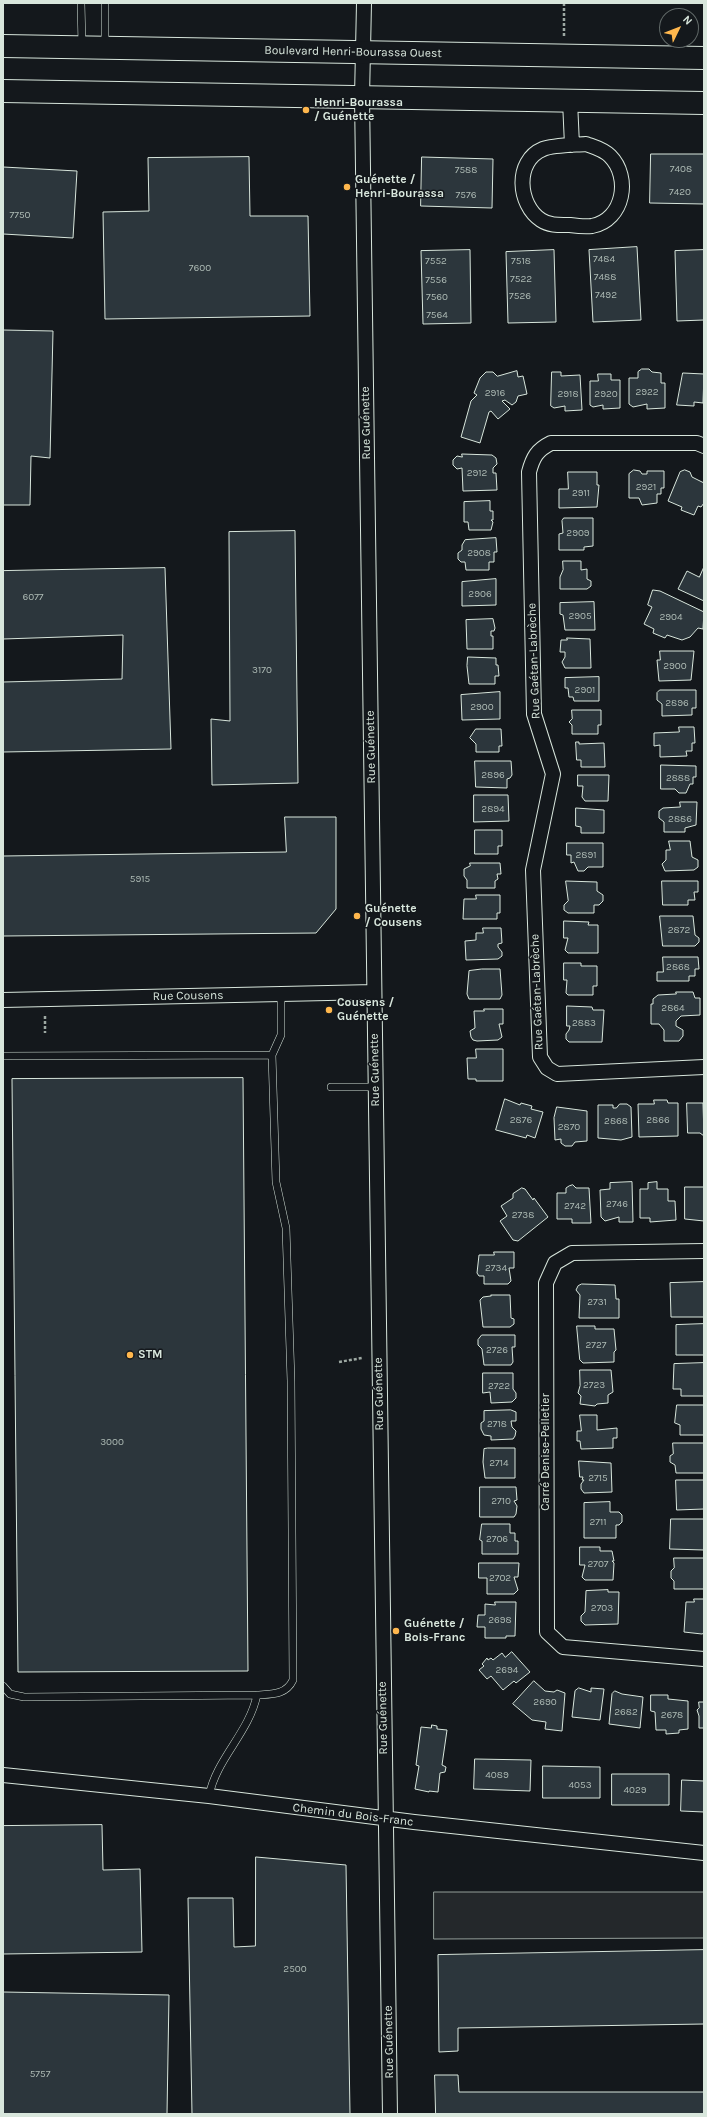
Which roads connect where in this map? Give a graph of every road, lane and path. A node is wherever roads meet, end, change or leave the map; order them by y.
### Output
1 (81, 3) edge
2 (104, 3) edge
3 (364, 3) edge
4 (564, 3) edge
5 (564, 42) dead end
6 (3, 46) edge
7 (83, 48) junction
8 (105, 48) junction
9 (363, 52) junction
10 (704, 58) edge
11 (3, 91) edge
12 (362, 97) junction
13 (570, 101) junction
14 (704, 103) edge
15 (572, 145) junction
16 (704, 446) edge
17 (374, 992) junction
18 (281, 994) junction
19 (3, 1000) edge
20 (45, 1016) dead end
21 (45, 1033) dead end
22 (272, 1055) junction
23 (3, 1056) edge
24 (704, 1067) edge
25 (331, 1087) dead end
26 (375, 1088) junction
27 (704, 1252) edge
28 (362, 1358) dead end
29 (339, 1362) dead end
30 (704, 1659) edge
31 (3, 1686) edge
32 (257, 1695) junction
33 (3, 1775) edge
34 (208, 1796) junction
35 (385, 1819) junction
36 (704, 1853) edge
37 (390, 2114) edge

1 - 7 lane
2 - 8 lane
3 - 9 street, Rue Guénette
4 - 5 path
6 - 7 main road, Boulevard Henri-Bourassa Ouest
7 - 8 main road, Boulevard Henri-Bourassa Ouest
8 - 9 main road, Boulevard Henri-Bourassa Ouest
9 - 10 main road, Boulevard Henri-Bourassa Ouest
9 - 12 street, Rue Guénette
11 - 12 main road
12 - 13 main road
12 - 17 street, Rue Guénette
13 - 14 main road
13 - 15 street
15 - 15 street
16 - 24 street, Rue Gaétan-Labrèche
17 - 18 street, Rue Cousens
17 - 26 street, Rue Guénette
18 - 19 street, Rue Cousens
18 - 22 lane
20 - 21 path
22 - 23 lane
22 - 32 lane
25 - 26 lane
26 - 35 street, Rue Guénette
27 - 30 street, Carré Denise-Pelletier
28 - 29 path
31 - 32 lane
32 - 34 lane
33 - 34 street, Chemin du Bois-Franc
34 - 35 street, Chemin du Bois-Franc
35 - 36 street, Chemin du Bois-Franc
35 - 37 street, Rue Guénette

